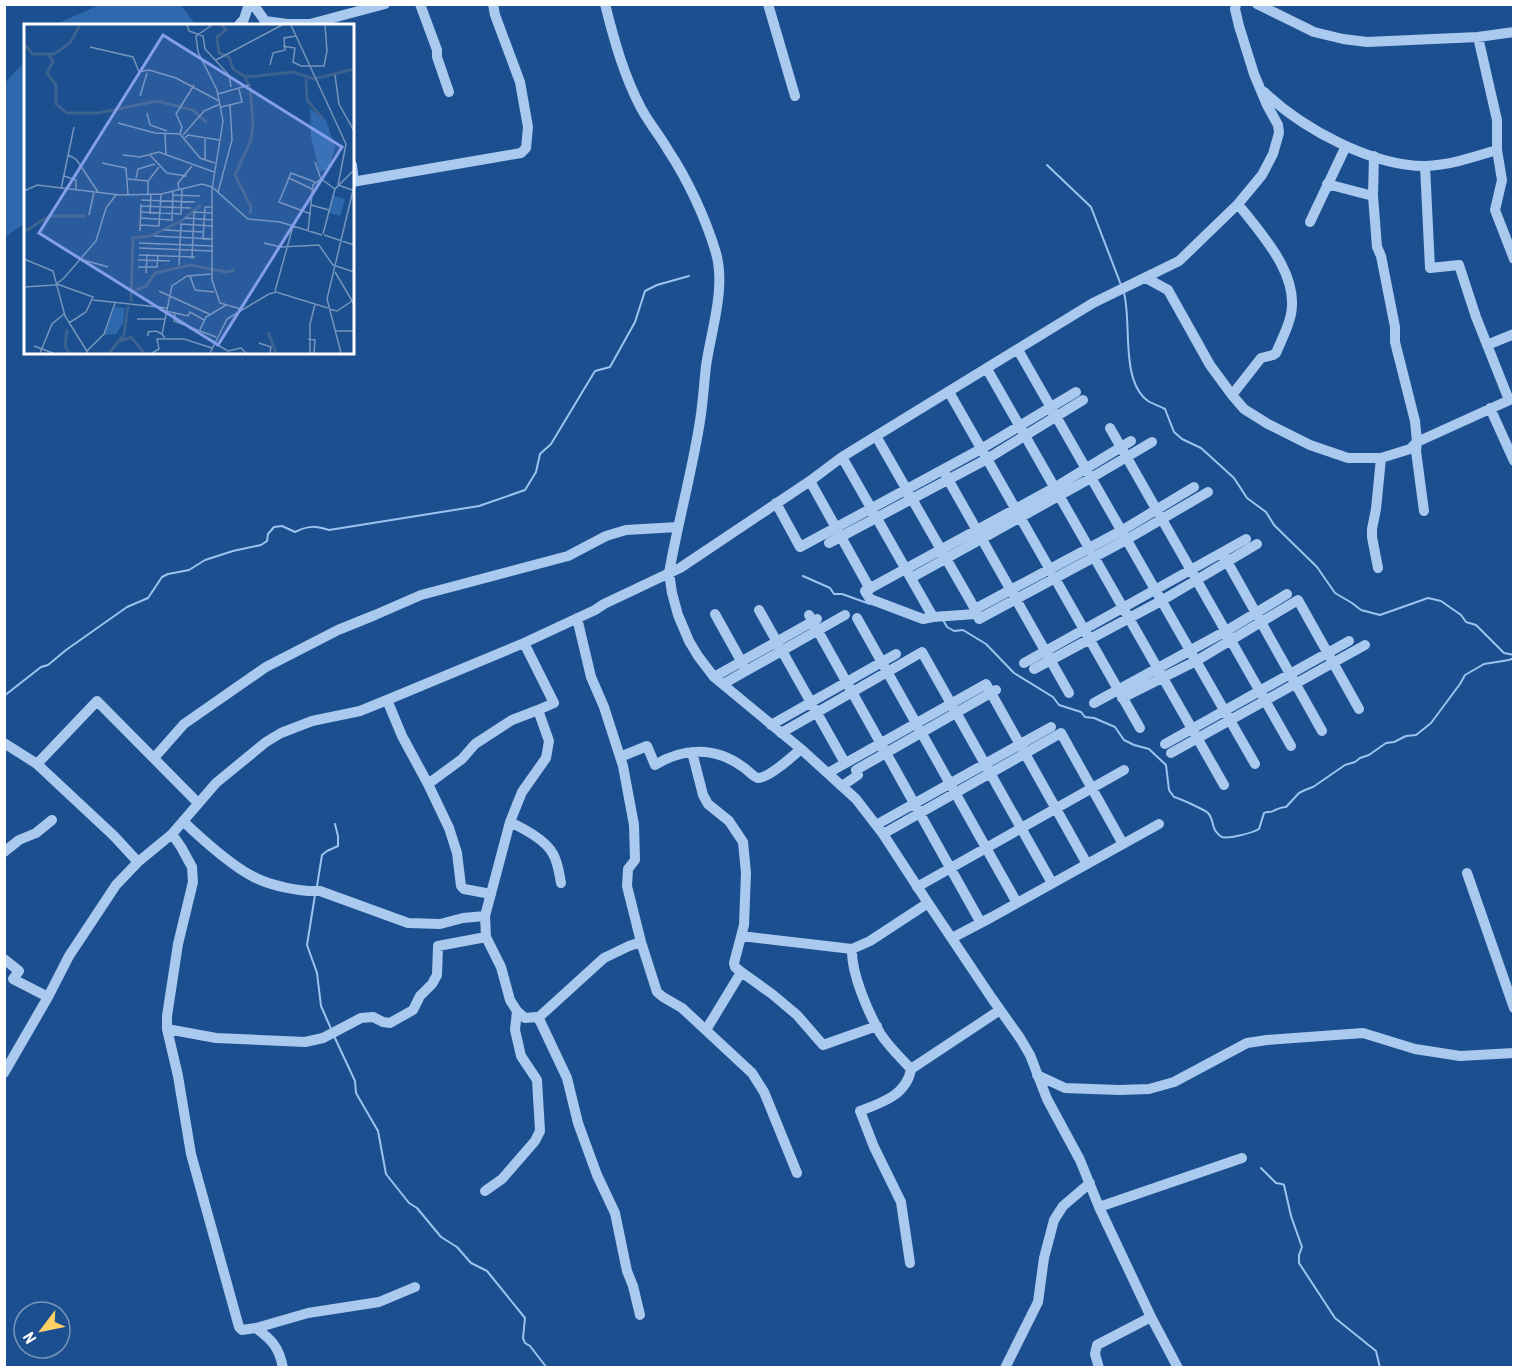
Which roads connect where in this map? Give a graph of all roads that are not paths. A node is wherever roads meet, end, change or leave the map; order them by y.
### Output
1 (251, 4) edge
2 (385, 4) edge
3 (420, 4) edge
4 (493, 4) edge
5 (606, 4) edge
6 (768, 4) edge
7 (1236, 4) edge
8 (1257, 4) edge
9 (265, 21) junction
10 (336, 21) edge
11 (241, 22) edge
12 (282, 24) edge
13 (310, 24) edge
14 (1514, 32) edge
15 (1478, 38) junction
16 (1260, 88) junction
17 (449, 92) dead end
18 (795, 96) dead end
19 (1346, 146) junction
20 (1497, 150) junction
21 (1374, 156) junction
22 (1425, 166) junction
23 (354, 182) edge
24 (1327, 184) junction
25 (1372, 196) junction
26 (1238, 204) junction
27 (1310, 222) dead end
28 (1514, 259) edge
29 (1146, 278) junction
30 (1514, 333) edge
31 (1487, 345) junction
32 (1018, 350) junction
33 (987, 369) junction
34 (949, 392) junction
35 (1233, 395) junction
36 (1080, 396) dead end
37 (1511, 399) edge
38 (1490, 408) junction
39 (1053, 412) junction
40 (1110, 428) dead end
41 (1022, 431) junction
42 (876, 436) junction
43 (1131, 441) dead end
44 (1152, 442) dead end
45 (1417, 442) junction
46 (1124, 453) junction
47 (984, 454) junction
48 (842, 457) junction
49 (1381, 458) junction
50 (1514, 461) edge
51 (1088, 474) junction
52 (945, 475) junction
53 (810, 481) junction
54 (1194, 487) dead end
55 (1057, 492) junction
56 (1208, 492) dead end
57 (909, 494) junction
58 (776, 503) junction
59 (1424, 511) dead end
60 (874, 513) junction
61 (1018, 514) junction
62 (1159, 514) junction
63 (678, 527) junction
64 (839, 532) junction
65 (979, 535) junction
66 (1124, 536) junction
67 (1246, 539) dead end
68 (829, 543) dead end
69 (1257, 544) dead end
70 (1092, 553) junction
71 (944, 554) junction
72 (1224, 557) junction
73 (1378, 568) dead end
74 (669, 573) junction
75 (909, 574) junction
76 (1052, 574) junction
77 (1194, 575) junction
78 (870, 589) junction
79 (1155, 590) junction
80 (1287, 594) dead end
81 (1013, 595) junction
82 (1161, 601) junction
83 (1123, 608) junction
84 (759, 610) dead end
85 (976, 612) junction
86 (715, 614) dead end
87 (845, 615) dead end
88 (933, 617) junction
89 (577, 618) junction
90 (857, 618) dead end
91 (1129, 618) junction
92 (1258, 618) junction
93 (814, 621) junction
94 (1087, 634) junction
95 (1228, 636) junction
96 (1349, 641) dead end
97 (524, 643) junction
98 (1365, 645) dead end
99 (779, 646) junction
100 (896, 654) dead end
101 (1048, 656) junction
102 (1193, 656) junction
103 (1330, 658) junction
104 (1024, 663) dead end
105 (744, 666) junction
106 (884, 667) junction
107 (1034, 669) dead end
108 (1160, 673) junction
109 (1293, 679) junction
110 (718, 680) junction
111 (849, 687) junction
112 (1069, 693) dead end
113 (1120, 694) junction
114 (1263, 696) junction
115 (387, 700) junction
116 (811, 702) junction
117 (1094, 703) dead end
118 (954, 708) junction
119 (1359, 709) dead end
120 (538, 710) junction
121 (817, 713) junction
122 (1227, 716) junction
123 (771, 725) junction
124 (1051, 727) dead end
125 (919, 728) junction
126 (1140, 728) dead end
127 (1322, 731) dead end
128 (781, 733) junction
129 (1195, 734) junction
130 (4, 743) edge
131 (1291, 746) dead end
132 (883, 748) junction
133 (1168, 748) dead end
134 (801, 749) junction
135 (1023, 749) junction
136 (692, 752) junction
137 (620, 757) junction
138 (154, 758) junction
139 (845, 763) junction
140 (37, 764) junction
141 (1255, 764) dead end
142 (988, 769) junction
143 (1124, 770) dead end
144 (828, 773) junction
145 (428, 784) junction
146 (1224, 785) dead end
147 (842, 786) junction
148 (1091, 788) junction
149 (952, 789) junction
150 (198, 803) junction
151 (917, 808) junction
152 (1056, 808) junction
153 (52, 820) dead end
154 (183, 821) junction
155 (510, 822) junction
156 (1159, 824) dead end
157 (1021, 828) junction
158 (880, 829) junction
159 (172, 834) junction
160 (1123, 844) junction
161 (986, 848) junction
162 (4, 852) edge
163 (138, 862) junction
164 (1087, 864) junction
165 (951, 868) junction
166 (1467, 873) dead end
167 (561, 883) dead end
168 (1052, 884) junction
169 (917, 887) junction
170 (491, 894) junction
171 (927, 903) junction
172 (1017, 903) junction
173 (485, 916) junction
174 (981, 923) junction
175 (741, 936) junction
176 (486, 937) junction
177 (952, 938) junction
178 (641, 942) junction
179 (852, 948) junction
180 (4, 959) edge
181 (740, 971) junction
182 (48, 997) junction
183 (1514, 1008) edge
184 (1000, 1010) junction
185 (517, 1011) junction
186 (538, 1018) junction
187 (877, 1026) junction
188 (167, 1029) junction
189 (706, 1030) junction
190 (1514, 1053) edge
191 (911, 1069) junction
192 (4, 1073) edge
193 (1037, 1075) junction
194 (1242, 1158) dead end
195 (797, 1173) dead end
196 (1090, 1183) junction
197 (484, 1191) dead end
198 (1099, 1207) junction
199 (910, 1263) dead end
200 (415, 1287) dead end
201 (640, 1315) dead end
202 (1151, 1317) junction
203 (256, 1328) junction
204 (283, 1368) edge
205 (1005, 1368) edge
206 (1099, 1368) edge
207 (1178, 1368) edge

1 - 9 street
1 - 11 street
2 - 10 street
3 - 17 street
4 - 23 street
5 - 63 street
6 - 18 street
7 - 16 street
8 - 15 street
9 - 11 street
9 - 12 street
10 - 13 street
14 - 15 street
15 - 20 street
16 - 19 street
16 - 26 street
19 - 21 street
19 - 24 street
20 - 22 street
20 - 28 street
21 - 22 street
21 - 25 street
22 - 31 street
24 - 25 street
24 - 27 street
25 - 45 street
26 - 29 street
26 - 35 street
29 - 32 street
29 - 35 street
30 - 31 street
31 - 37 street
32 - 33 street
32 - 39 street
33 - 34 street
33 - 41 street
34 - 42 street
34 - 47 street
35 - 49 street
36 - 39 street
37 - 38 street
38 - 45 street
38 - 50 street
39 - 41 street
39 - 51 street
40 - 46 street
41 - 47 street
41 - 55 street
42 - 48 street
42 - 57 street
43 - 46 street
44 - 46 street
45 - 49 street
45 - 59 street
46 - 51 street
46 - 62 street
47 - 52 street
47 - 61 street
48 - 53 street
48 - 60 street
49 - 73 street
51 - 55 street
51 - 66 street
52 - 57 street
52 - 65 street
53 - 58 street
53 - 64 street
54 - 62 street
55 - 61 street
55 - 70 street
56 - 62 street
57 - 60 street
57 - 71 street
58 - 64 street
58 - 74 street
60 - 64 street
60 - 75 street
61 - 65 street
61 - 76 street
62 - 66 street
62 - 77 street
63 - 74 street
63 - 138 street
64 - 68 street
64 - 78 street
65 - 71 street
65 - 81 street
66 - 70 street
66 - 79 street
67 - 72 street
69 - 72 street
70 - 76 street
70 - 83 street
71 - 75 street
71 - 85 street
72 - 77 street
72 - 92 street
74 - 89 street
74 - 110 street
75 - 78 street
75 - 88 street
76 - 81 street
76 - 94 street
77 - 79 street
77 - 82 street
77 - 95 street
78 - 88 street
79 - 82 street
79 - 83 street
80 - 92 street
81 - 85 street
81 - 101 street
82 - 91 street
82 - 102 street
83 - 91 street
83 - 94 street
84 - 99 street
85 - 88 street
86 - 105 street
87 - 93 street
89 - 97 street
89 - 137 street
90 - 106 street
91 - 94 street
91 - 108 street
92 - 95 street
92 - 103 street
92 - 109 street
93 - 99 street
93 - 111 street
94 - 101 street
94 - 113 street
95 - 102 street
95 - 114 street
96 - 103 street
97 - 115 street
97 - 120 street
98 - 103 street
99 - 105 street
99 - 116 street
100 - 106 street
101 - 104 street
101 - 107 street
101 - 112 street
102 - 108 street
102 - 122 street
103 - 109 street
103 - 119 street
105 - 110 street
106 - 111 street
106 - 118 street
106 - 125 street
108 - 113 street
108 - 129 street
109 - 114 street
109 - 127 street
110 - 123 street
111 - 116 street
111 - 121 street
111 - 132 street
113 - 117 street
113 - 126 street
114 - 122 street
114 - 131 street
115 - 145 street
115 - 150 street
116 - 121 street
116 - 123 street
118 - 125 street
118 - 135 street
118 - 142 street
120 - 145 street
120 - 155 street
121 - 128 street
121 - 139 street
122 - 129 street
122 - 141 street
123 - 128 street
124 - 135 street
125 - 132 street
125 - 149 street
128 - 134 street
129 - 133 street
129 - 146 street
130 - 140 street
132 - 139 street
132 - 147 street
132 - 151 street
134 - 136 street
134 - 144 street
135 - 142 street
135 - 148 street
135 - 152 street
136 - 137 street
136 - 175 street
137 - 178 street
138 - 140 street
138 - 150 street
139 - 144 street
140 - 163 street
142 - 149 street
142 - 157 street
143 - 148 street
144 - 147 street
145 - 170 street
147 - 158 street
148 - 152 street
148 - 160 street
149 - 151 street
149 - 161 street
150 - 154 street
151 - 158 street
151 - 165 street
152 - 157 street
152 - 164 street
153 - 162 street
154 - 159 street
154 - 173 street
155 - 167 street
155 - 170 street
156 - 160 street
157 - 161 street
157 - 168 street
158 - 169 street
159 - 163 street
159 - 188 street
160 - 164 street
161 - 165 street
161 - 172 street
163 - 182 street
164 - 168 street
165 - 169 street
165 - 174 street
166 - 183 street
168 - 172 street
169 - 171 street
170 - 173 street
171 - 177 street
171 - 179 street
172 - 174 street
173 - 176 street
174 - 177 street
175 - 179 street
175 - 181 street
176 - 185 street
176 - 188 street
177 - 184 street
178 - 186 street
178 - 189 street
179 - 187 street
180 - 182 street
181 - 187 street
181 - 189 street
182 - 192 street
184 - 191 street
184 - 193 street
185 - 186 street
185 - 197 street
186 - 201 street
187 - 191 street
188 - 203 street
189 - 195 street
190 - 193 street
191 - 199 street
193 - 196 street
194 - 198 street
196 - 198 street
196 - 205 street
198 - 202 street
200 - 203 street
202 - 206 street
202 - 207 street
203 - 204 street

